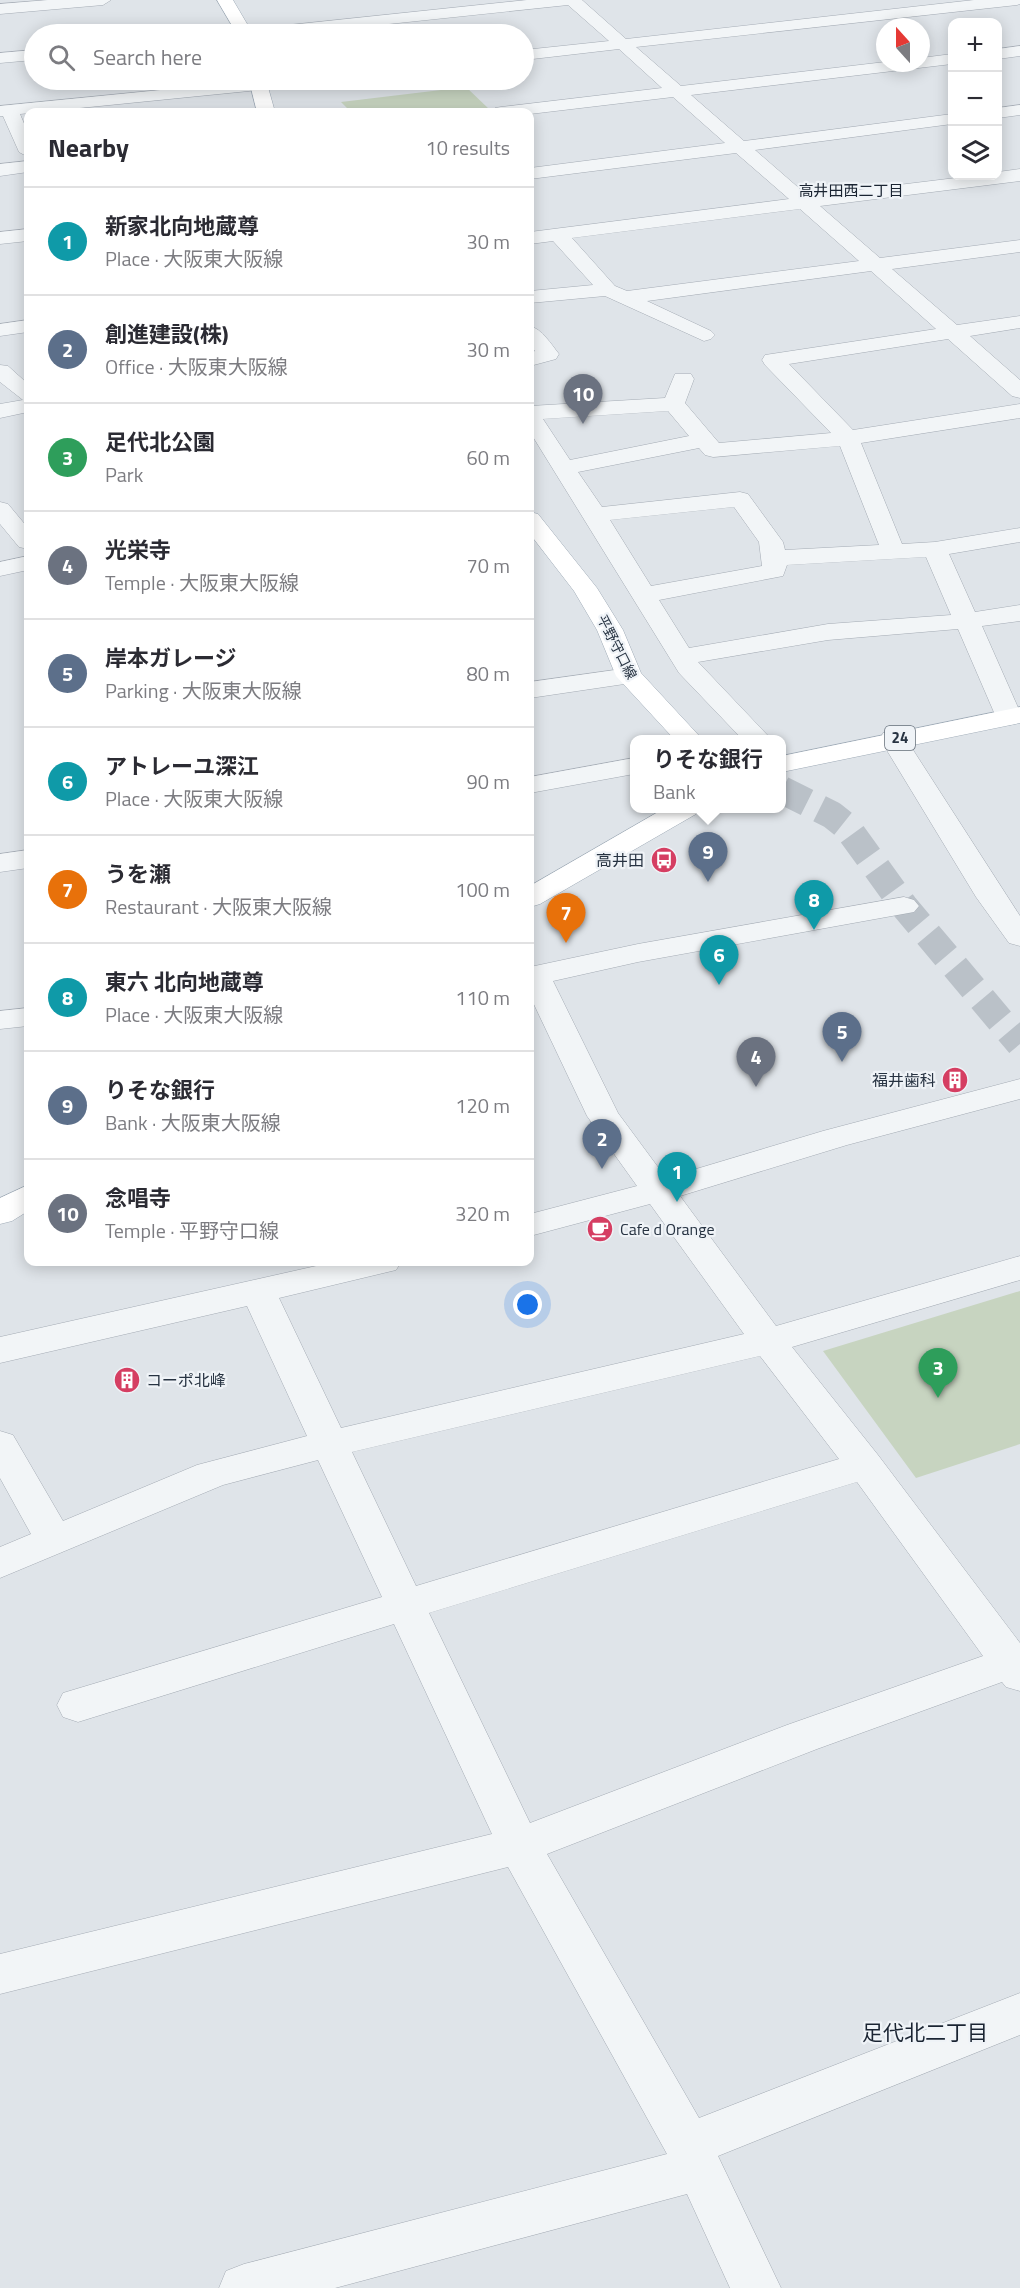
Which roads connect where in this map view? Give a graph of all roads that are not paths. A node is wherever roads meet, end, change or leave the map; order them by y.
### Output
1 (103, 0) edge
2 (225, 0) edge
3 (572, 0) edge
4 (1017, 0) edge
5 (0, 9) edge
6 (239, 24) edge
7 (346, 24) edge
8 (622, 43) junction
9 (1020, 51) edge
10 (1002, 53) edge
11 (534, 54) edge
12 (24, 56) edge
13 (0, 58) edge
14 (948, 60) edge
15 (930, 62) edge
16 (876, 68) edge
17 (189, 90) edge
18 (261, 90) edge
19 (677, 91) junction
20 (31, 108) edge
21 (265, 108) edge
22 (534, 108) edge
23 (24, 109) edge
24 (1020, 110) edge
25 (5, 111) edge
26 (1002, 112) edge
27 (948, 120) edge
28 (24, 145) edge
29 (741, 147) junction
30 (24, 167) edge
31 (0, 170) edge
32 (534, 173) edge
33 (1020, 175) edge
34 (804, 202) junction
35 (691, 217) junction
36 (557, 234) junction
37 (24, 235) edge
38 (534, 237) edge
39 (712, 237) dead end
40 (0, 238) edge
41 (1020, 246) edge
42 (877, 266) junction
43 (617, 293) junction
44 (534, 297) edge
45 (1020, 322) edge
46 (24, 327) edge
47 (0, 330) edge
48 (952, 332) junction
49 (704, 335) dead end
50 (534, 337) edge
51 (534, 359) edge
52 (24, 370) edge
53 (2, 372) edge
54 (683, 379) dead end
55 (24, 391) edge
56 (1020, 391) edge
57 (674, 404) junction
58 (24, 407) edge
59 (0, 411) edge
60 (1020, 411) edge
61 (534, 414) edge
62 (534, 420) edge
63 (848, 438) junction
64 (705, 440) junction
65 (564, 468) junction
66 (0, 509) edge
67 (595, 515) junction
68 (534, 524) edge
69 (1020, 535) edge
70 (24, 537) edge
71 (935, 549) junction
72 (893, 551) junction
73 (775, 558) junction
74 (24, 564) edge
75 (0, 569) edge
76 (645, 595) junction
77 (1020, 613) edge
78 (967, 621) junction
79 (682, 657) junction
80 (629, 676) junction
81 (534, 689) edge
82 (1015, 716) edge
83 (685, 735) edge
84 (754, 735) edge
85 (893, 739) junction
86 (786, 762) edge
87 (630, 767) edge
88 (534, 784) edge
89 (677, 813) edge
90 (24, 859) edge
91 (0, 862) edge
92 (1020, 891) edge
93 (534, 895) edge
94 (991, 897) junction
95 (904, 906) dead end
96 (1020, 937) edge
97 (534, 976) edge
98 (534, 980) edge
99 (24, 1017) edge
100 (0, 1020) edge
101 (1020, 1089) edge
102 (659, 1191) junction
103 (24, 1198) edge
104 (0, 1213) edge
105 (534, 1224) edge
106 (367, 1266) edge
107 (1020, 1268) edge
108 (258, 1292) junction
109 (768, 1341) junction
110 (0, 1350) edge
111 (0, 1445) edge
112 (330, 1445) junction
113 (865, 1465) junction
114 (55, 1541) junction
115 (0, 1563) edge
116 (405, 1605) junction
117 (1017, 1666) edge
118 (78, 1705) dead end
119 (519, 1846) junction
120 (0, 1974) edge
121 (1020, 2014) edge
122 (693, 2156) junction
123 (244, 2288) edge
124 (756, 2288) edge

1 - 5 street
2 - 6 main road
3 - 7 street
3 - 8 street
4 - 8 street
8 - 11 street
8 - 19 street
9 - 10 street
12 - 13 street
14 - 15 street
16 - 19 street
17 - 20 street
18 - 21 main road
19 - 22 street
19 - 29 street
23 - 25 street
24 - 26 street
25 - 28 street
27 - 29 street
29 - 32 street
29 - 34 street
30 - 31 street
33 - 34 street
34 - 35 street
34 - 42 street
35 - 36 street
35 - 39 street
36 - 38 street
36 - 43 street
37 - 40 street
41 - 42 street
42 - 43 street
42 - 48 street
43 - 44 street
43 - 49 street
45 - 48 street
46 - 47 street
48 - 56 street
48 - 63 street
50 - 51 street
52 - 53 street
53 - 55 street
54 - 57 street
57 - 61 street
57 - 64 street
58 - 59 street
60 - 63 street
62 - 65 street
63 - 64 street
63 - 72 street
64 - 65 street
65 - 67 street
66 - 70 street
67 - 73 street
67 - 76 street
68 - 80 main road, 平野守口線
69 - 71 street
71 - 72 street
71 - 78 street
72 - 73 street
73 - 76 street
74 - 75 street
76 - 79 street
77 - 78 street
78 - 79 street
78 - 82 street
79 - 84 street
80 - 81 street
80 - 83 main road, 平野守口線
82 - 85 main road, 24
85 - 86 main road, 24
85 - 94 street
87 - 88 street
89 - 93 main road
90 - 91 street
92 - 94 street
94 - 96 street
95 - 97 street
98 - 102 street
99 - 100 street
101 - 102 street
102 - 105 street
102 - 109 street
103 - 104 main road
106 - 108 street
107 - 109 street
108 - 110 street
108 - 112 street
109 - 112 street
109 - 113 street
111 - 114 street
112 - 114 street
112 - 116 street
113 - 116 street
113 - 117 street
114 - 115 street
116 - 118 street
116 - 119 street
117 - 119 street
119 - 120 street
119 - 122 street
121 - 122 street
122 - 123 street
122 - 124 street

